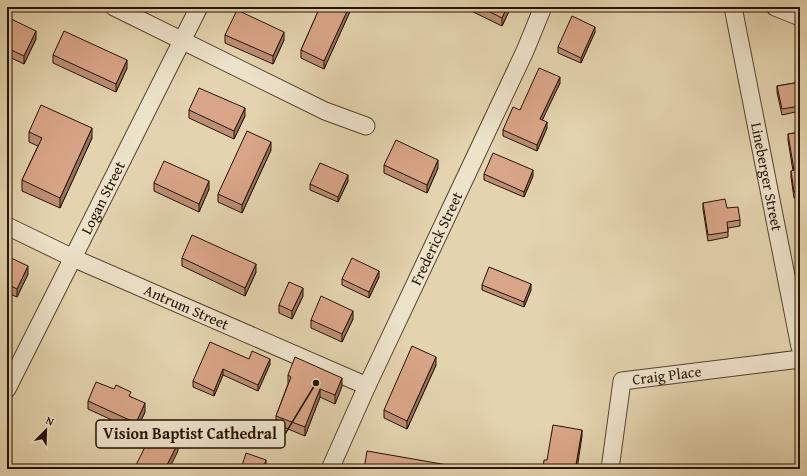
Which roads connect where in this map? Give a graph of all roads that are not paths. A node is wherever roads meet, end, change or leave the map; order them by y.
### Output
1 (114, 7) edge
2 (198, 7) edge
3 (543, 7) edge
4 (733, 7) edge
5 (775, 7) edge
6 (800, 17) edge
7 (182, 41) junction
8 (366, 126) dead end
9 (7, 226) edge
10 (73, 258) junction
11 (800, 347) edge
12 (800, 360) edge
13 (367, 386) junction
14 (7, 389) edge
15 (330, 469) edge
16 (610, 469) edge

1 - 7 street
2 - 7 street, Logan Street
3 - 13 street, Frederick Street
4 - 11 street, Lineberger Street
5 - 6 street
7 - 8 street
7 - 10 street, Logan Street
9 - 10 street, Antrum Street
10 - 13 street, Antrum Street
10 - 14 street, Logan Street
12 - 16 street, Craig Place
13 - 15 street, Frederick Street

